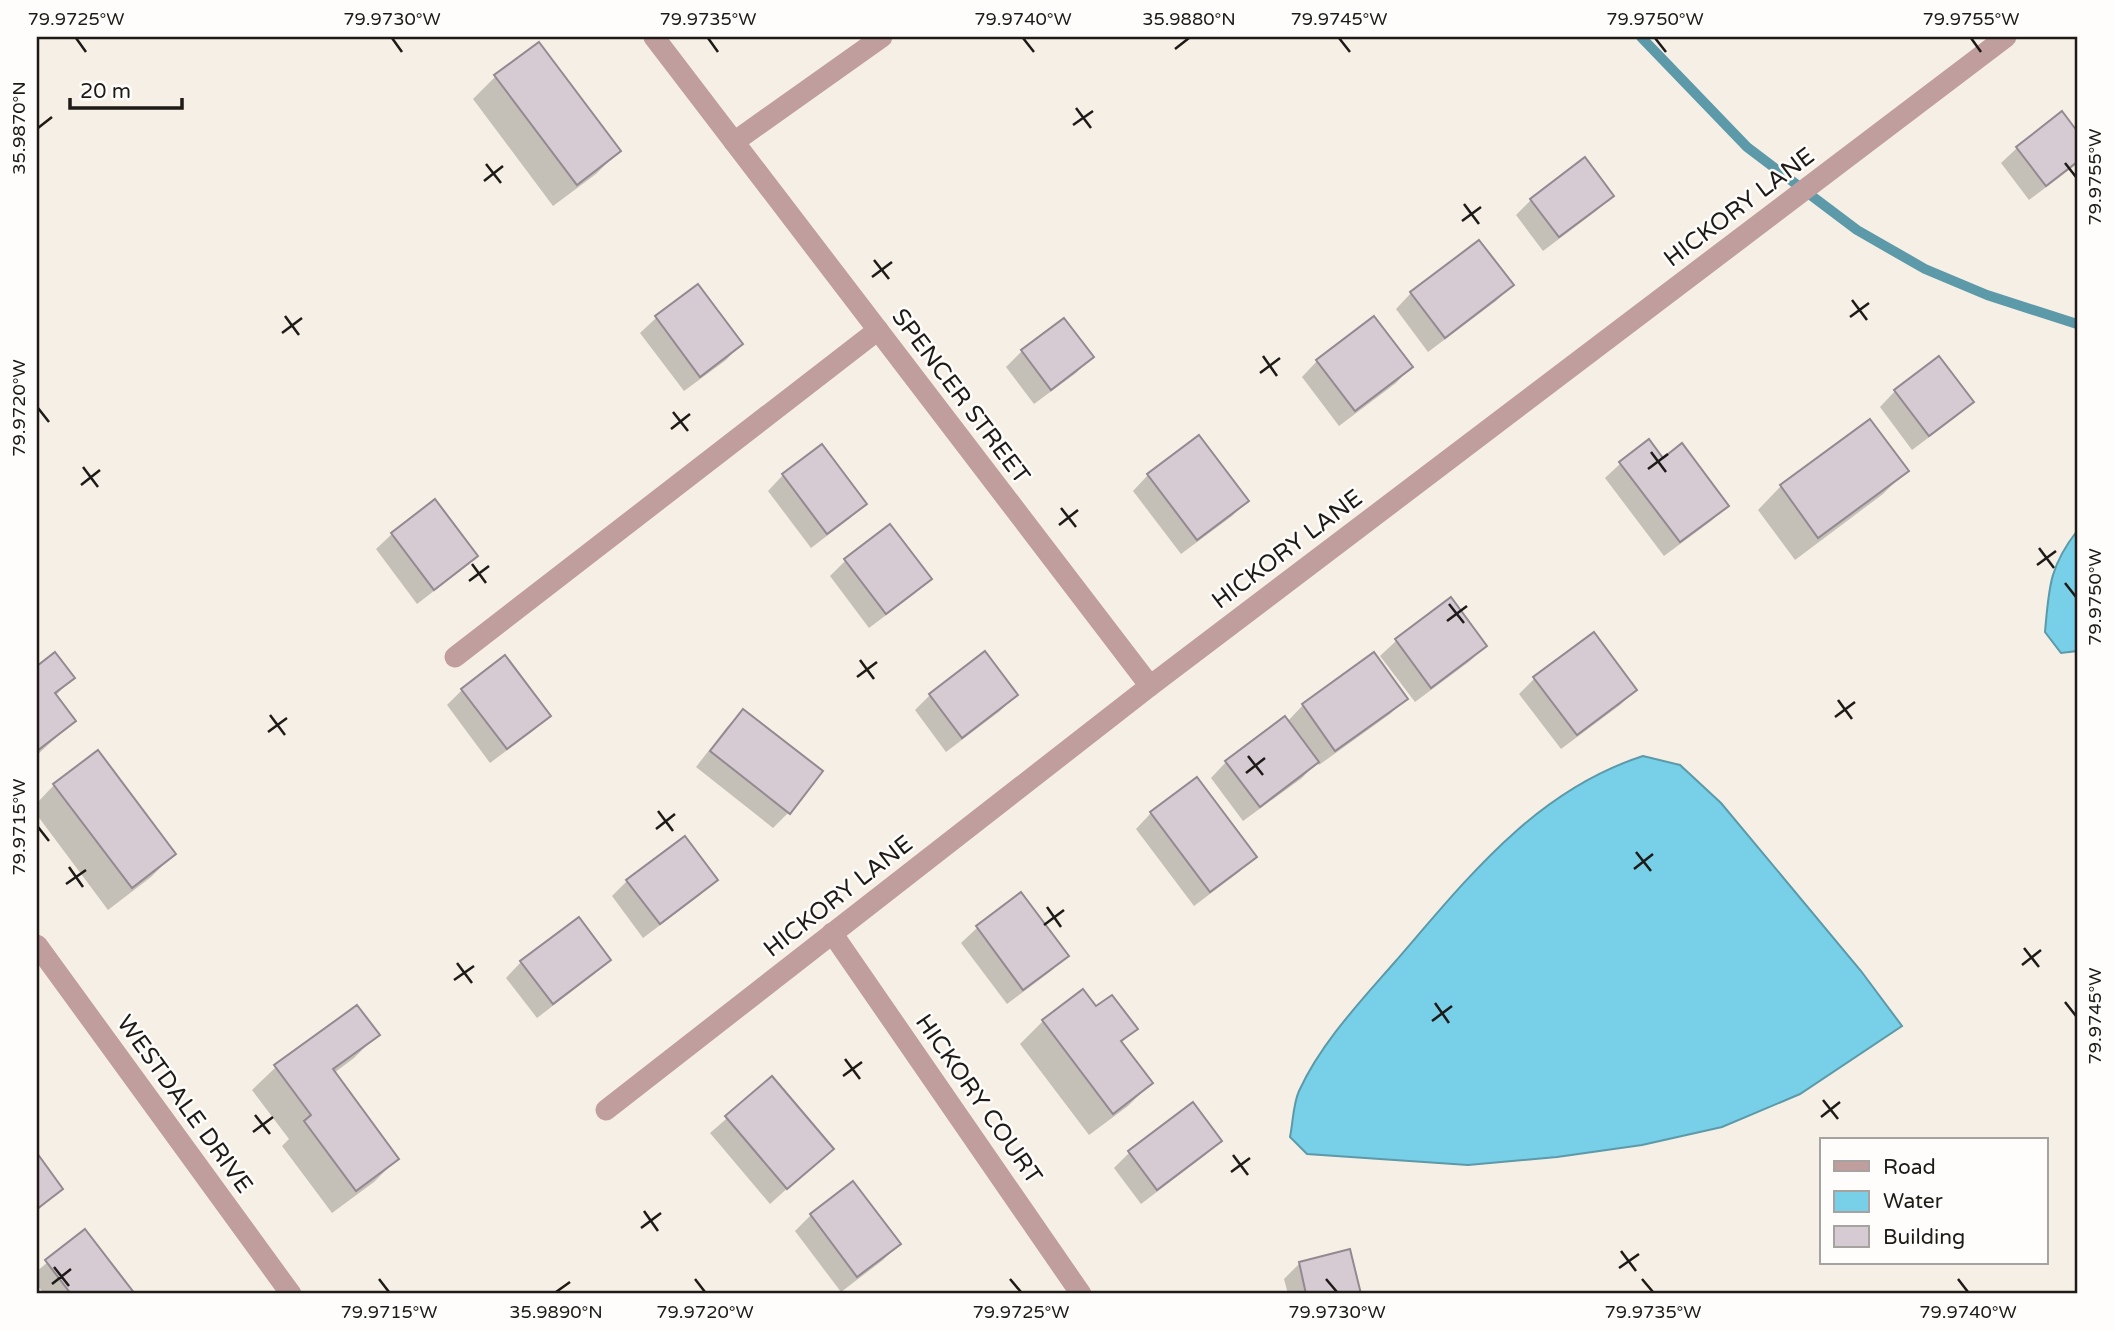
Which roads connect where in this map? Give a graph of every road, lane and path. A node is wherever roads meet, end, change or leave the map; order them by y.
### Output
1 (654, 37) edge
2 (883, 37) edge
3 (2006, 37) edge
4 (734, 142) junction
5 (878, 330) junction
6 (455, 657) dead end
7 (1150, 687) junction
8 (832, 933) junction
9 (37, 945) edge
10 (606, 1110) dead end
11 (291, 1294) edge
12 (1082, 1294) edge

1 - 4 street, SPENCER STREET
2 - 4 street
3 - 7 street, HICKORY LANE
4 - 5 street, SPENCER STREET
5 - 6 street
5 - 7 street, SPENCER STREET
7 - 8 street, HICKORY LANE
8 - 10 street, HICKORY LANE
8 - 12 street, HICKORY COURT
9 - 11 street, WESTDALE DRIVE

